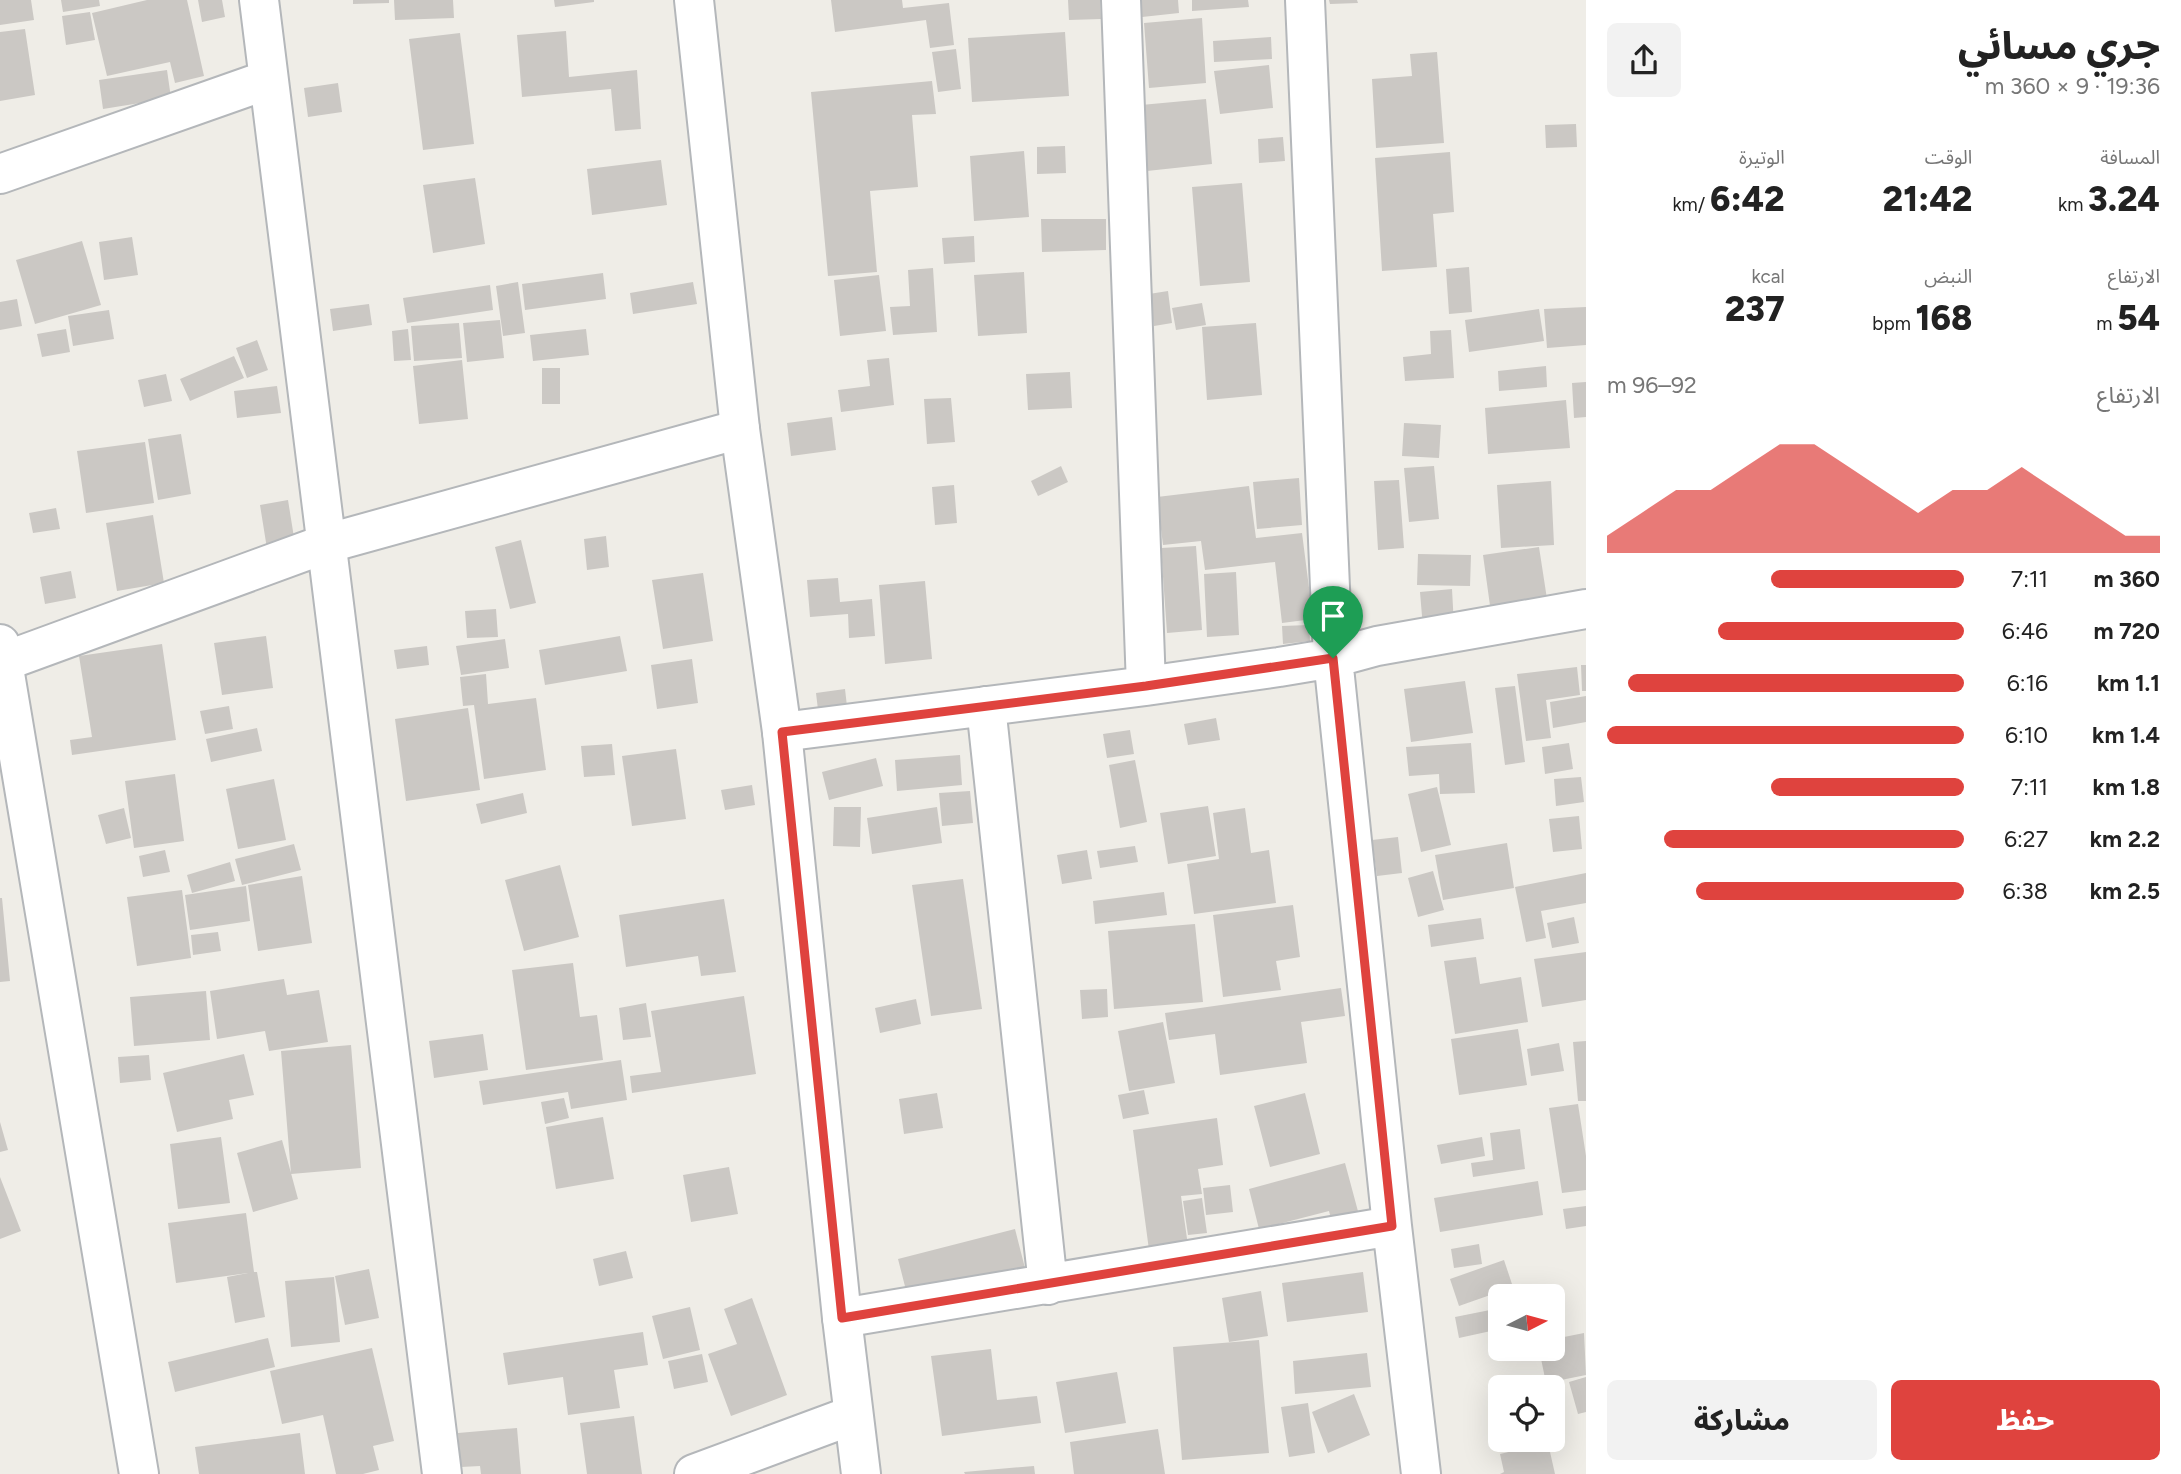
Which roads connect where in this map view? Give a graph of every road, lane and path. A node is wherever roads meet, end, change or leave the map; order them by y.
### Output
1 (259, 0) edge
2 (694, 0) edge
3 (1121, 0) edge
4 (1305, 0) edge
5 (268, 80) junction
6 (0, 174) edge
7 (740, 429) junction
8 (326, 544) junction
9 (1586, 609) edge
10 (1, 656) edge
11 (1333, 658) junction
12 (1146, 686) junction
13 (986, 706) junction
14 (782, 732) junction
15 (1392, 1226) junction
16 (1048, 1285) junction
17 (842, 1318) junction
18 (853, 1415) junction
19 (139, 1474) edge
20 (442, 1474) edge
21 (694, 1474) edge
22 (861, 1474) edge
23 (1422, 1474) edge

1 - 5 street
2 - 7 street
3 - 12 street
4 - 11 street
5 - 6 street
5 - 8 street
7 - 8 street
7 - 14 street
8 - 10 street
8 - 20 street
9 - 11 street
10 - 19 street
11 - 12 street
11 - 15 street
12 - 13 street
13 - 14 street
13 - 16 street
14 - 17 street
15 - 16 street
15 - 23 street
16 - 17 street
17 - 18 street
18 - 21 street
18 - 22 street

